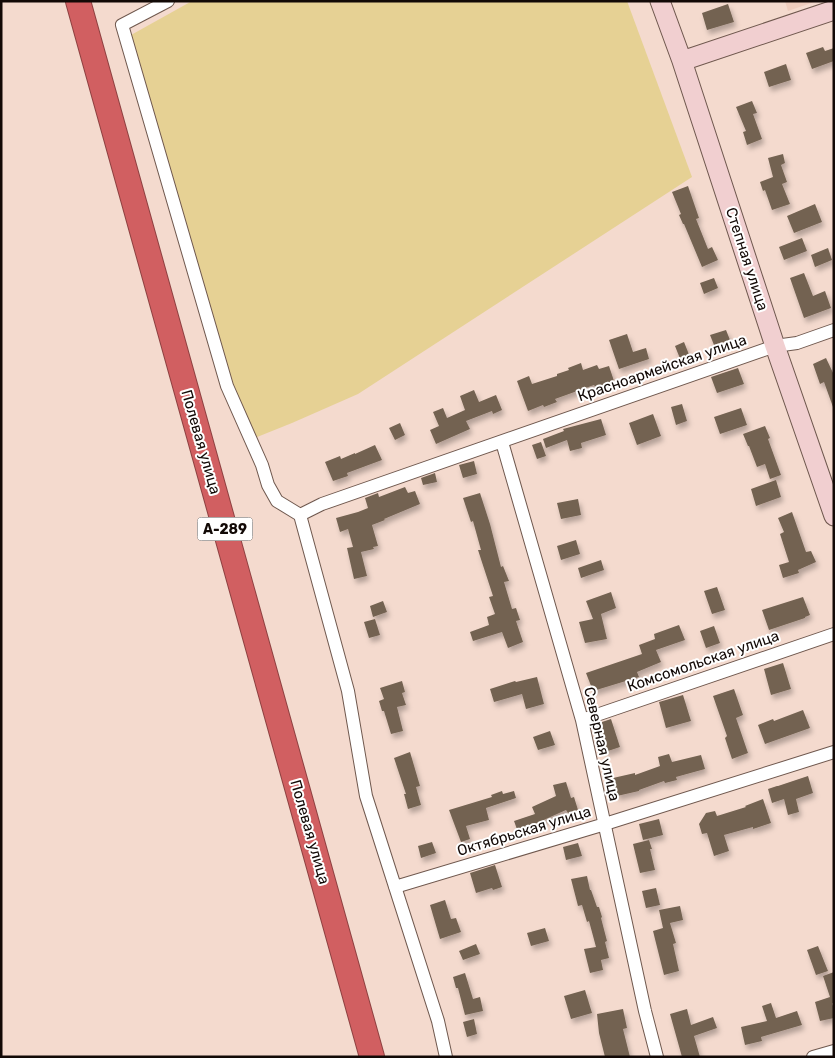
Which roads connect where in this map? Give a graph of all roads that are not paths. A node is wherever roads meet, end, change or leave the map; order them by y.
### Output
1 (62, 1) edge
2 (78, 1) edge
3 (168, 1) edge
4 (660, 1) edge
5 (834, 10) edge
6 (682, 61) junction
7 (834, 330) edge
8 (775, 346) junction
9 (502, 442) junction
10 (300, 514) junction
11 (834, 516) edge
12 (834, 634) edge
13 (582, 720) junction
14 (834, 752) edge
15 (604, 824) junction
16 (395, 887) junction
17 (834, 1051) edge
18 (357, 1057) edge
19 (372, 1057) edge
20 (446, 1057) edge
21 (657, 1057) edge
22 (813, 1057) edge

1 - 18 highway, Полевая улица / А-289
2 - 19 highway, Полевая улица / А-289
3 - 10 street
4 - 6 main road, Степная улица
5 - 6 main road
6 - 8 main road, Степная улица
7 - 8 street, Красноармейская улица
8 - 9 street, Красноармейская улица
8 - 11 main road, Степная улица
9 - 10 street, Красноармейская улица
9 - 13 street, Северная улица
10 - 16 street
12 - 13 street, Комсомольская улица
13 - 15 street, Северная улица
14 - 15 street, Октябрьская улица
15 - 16 street, Октябрьская улица
15 - 21 street, Северная улица
16 - 20 street
17 - 22 street

